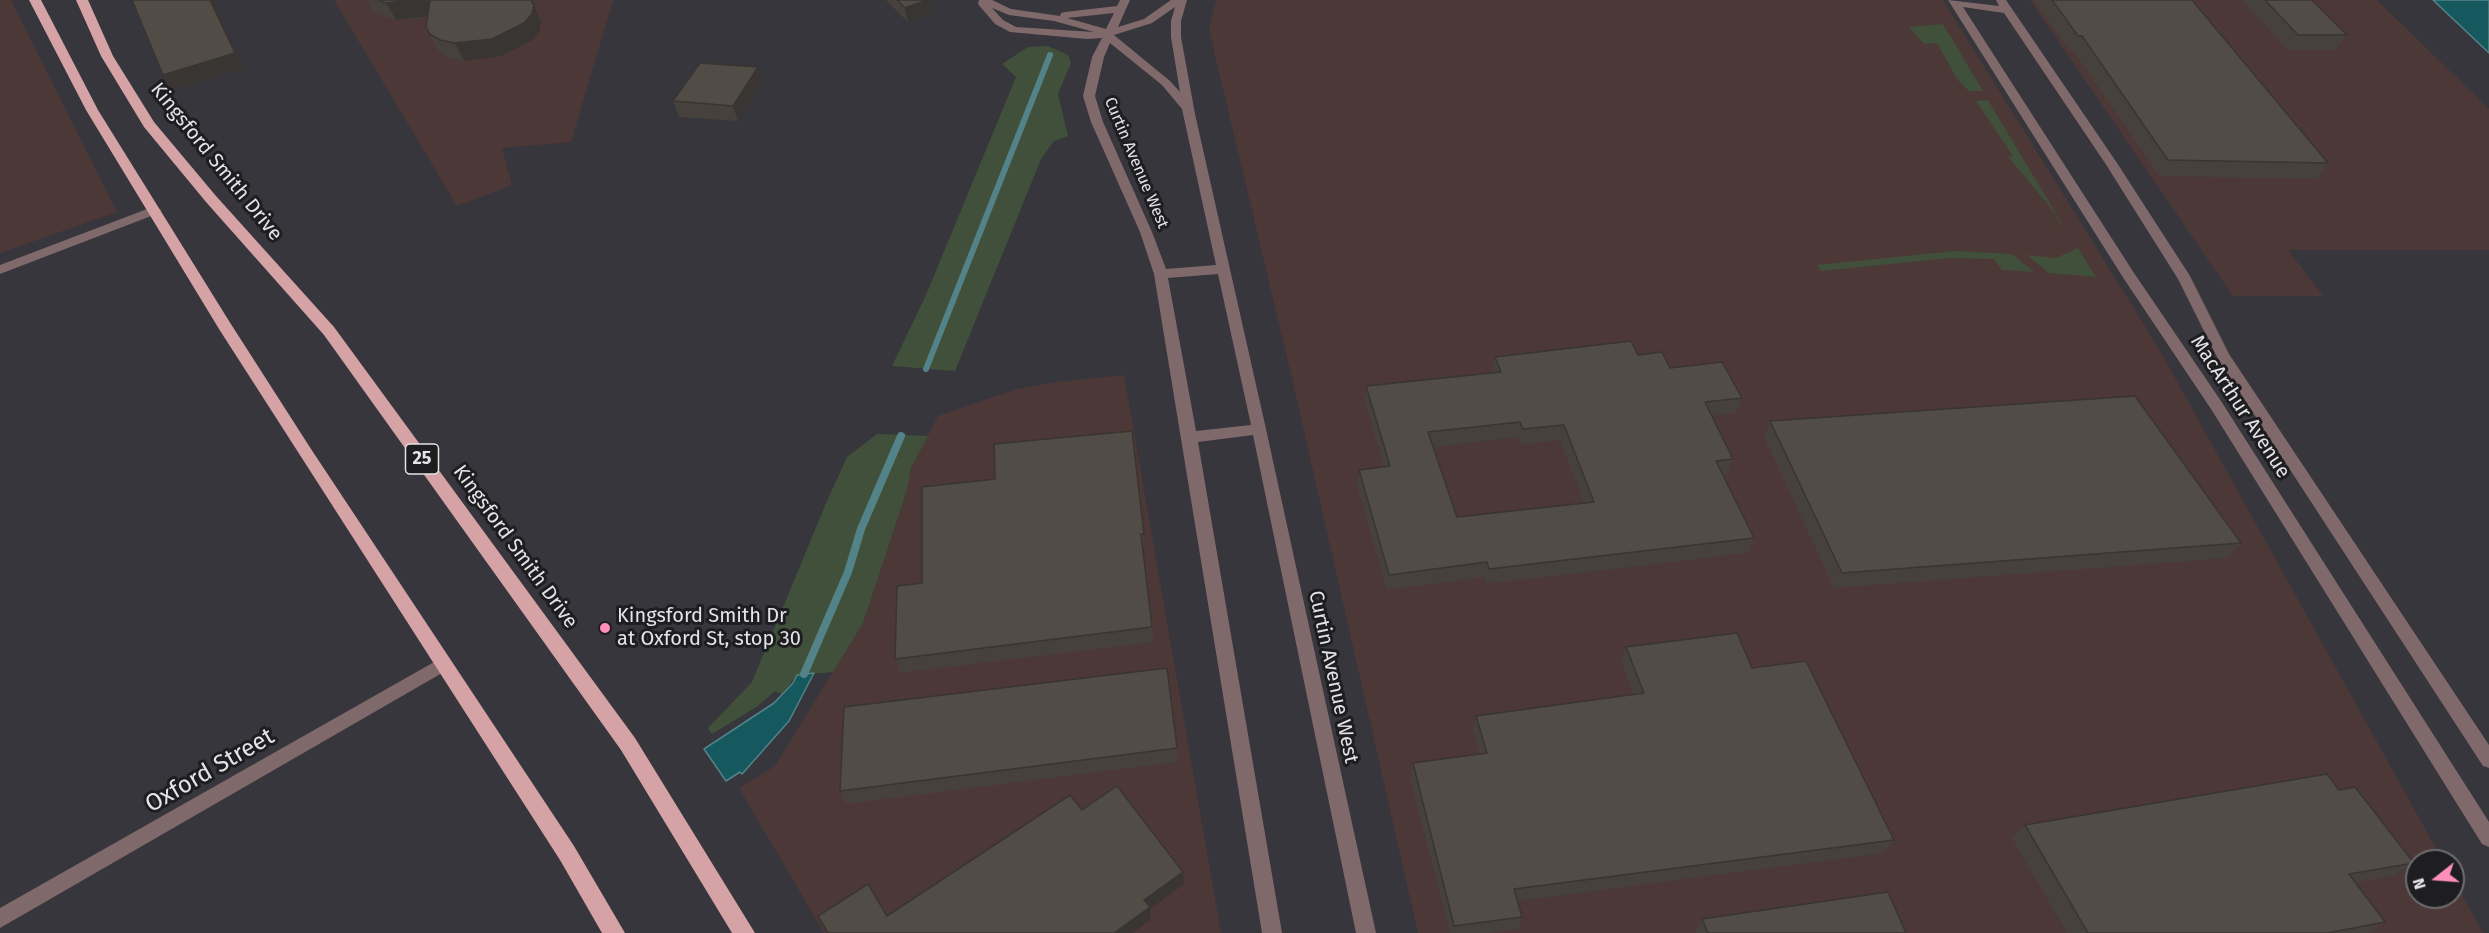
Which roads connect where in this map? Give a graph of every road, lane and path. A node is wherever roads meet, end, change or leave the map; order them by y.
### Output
1 (35, 0) edge
2 (82, 0) edge
3 (982, 0) edge
4 (1180, 0) edge
5 (1954, 1) edge
6 (1123, 5) edge
7 (2005, 5) edge
8 (1029, 15) junction
9 (1107, 34) junction
10 (1188, 114) junction
11 (156, 210) junction
12 (1224, 269) junction
13 (0, 270) edge
14 (1161, 274) junction
15 (1259, 429) junction
16 (1190, 437) junction
17 (443, 664) junction
18 (2489, 760) edge
19 (2489, 838) edge
20 (0, 919) edge
21 (614, 933) edge
22 (744, 933) edge
23 (1272, 933) edge
24 (1366, 933) edge

1 - 11 highway
2 - 22 highway, Kingsford Smith Drive / 25
3 - 8 street
3 - 9 street
4 - 9 street
4 - 10 street, Curtin Avenue West
5 - 7 street
5 - 19 street, MacArthur Avenue
6 - 8 street
6 - 9 street, Curtin Avenue West
7 - 18 street, MacArthur Avenue
8 - 9 street
9 - 10 street
9 - 14 street, Curtin Avenue West
10 - 12 street, Curtin Avenue West
11 - 13 street
11 - 17 highway
12 - 14 street
12 - 15 street, Curtin Avenue West
14 - 16 street, Curtin Avenue West
15 - 16 street
15 - 24 street, Curtin Avenue West
16 - 23 street, Curtin Avenue West
17 - 20 street, Oxford Street
17 - 21 highway

